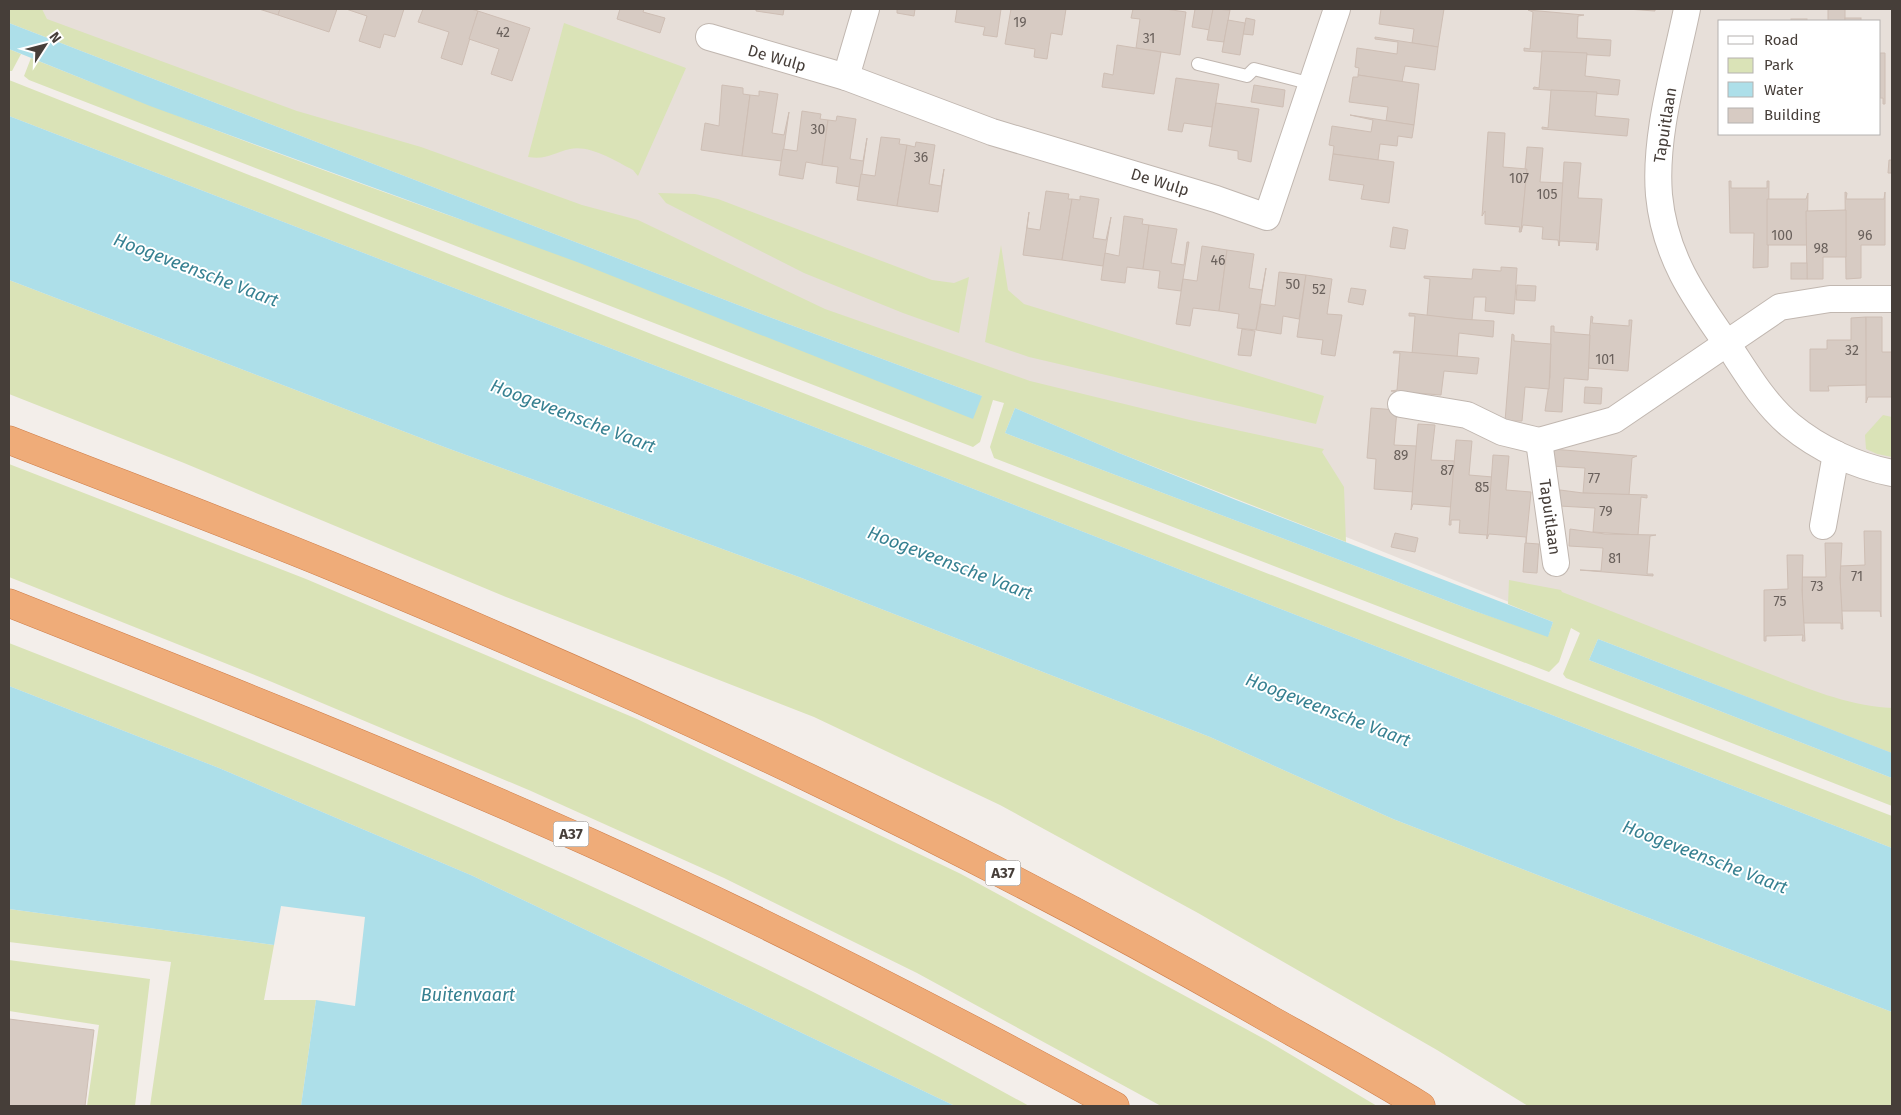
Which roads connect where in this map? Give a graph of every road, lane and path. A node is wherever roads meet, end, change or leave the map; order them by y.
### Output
1 (866, 9) edge
2 (1337, 9) edge
3 (1687, 9) edge
4 (709, 37) dead end
5 (1198, 64) dead end
6 (846, 77) junction
7 (1312, 84) junction
8 (1892, 300) edge
9 (1727, 344) junction
10 (1401, 404) dead end
11 (9, 440) edge
12 (1540, 441) junction
13 (1836, 454) junction
14 (1892, 473) edge
15 (1824, 526) dead end
16 (1556, 563) dead end
17 (9, 603) edge
18 (1115, 1106) edge
19 (1421, 1106) edge

1 - 6 street
2 - 7 street, De Wulp
3 - 9 street, Tapuitlaan
4 - 6 street, De Wulp
5 - 7 lane
6 - 7 street, De Wulp
8 - 9 street
9 - 12 street
9 - 13 street, Tapuitlaan
10 - 12 street
11 - 19 highway, A37
12 - 16 street, Tapuitlaan
13 - 14 street, Tapuitlaan
13 - 15 street
17 - 18 highway, A37

